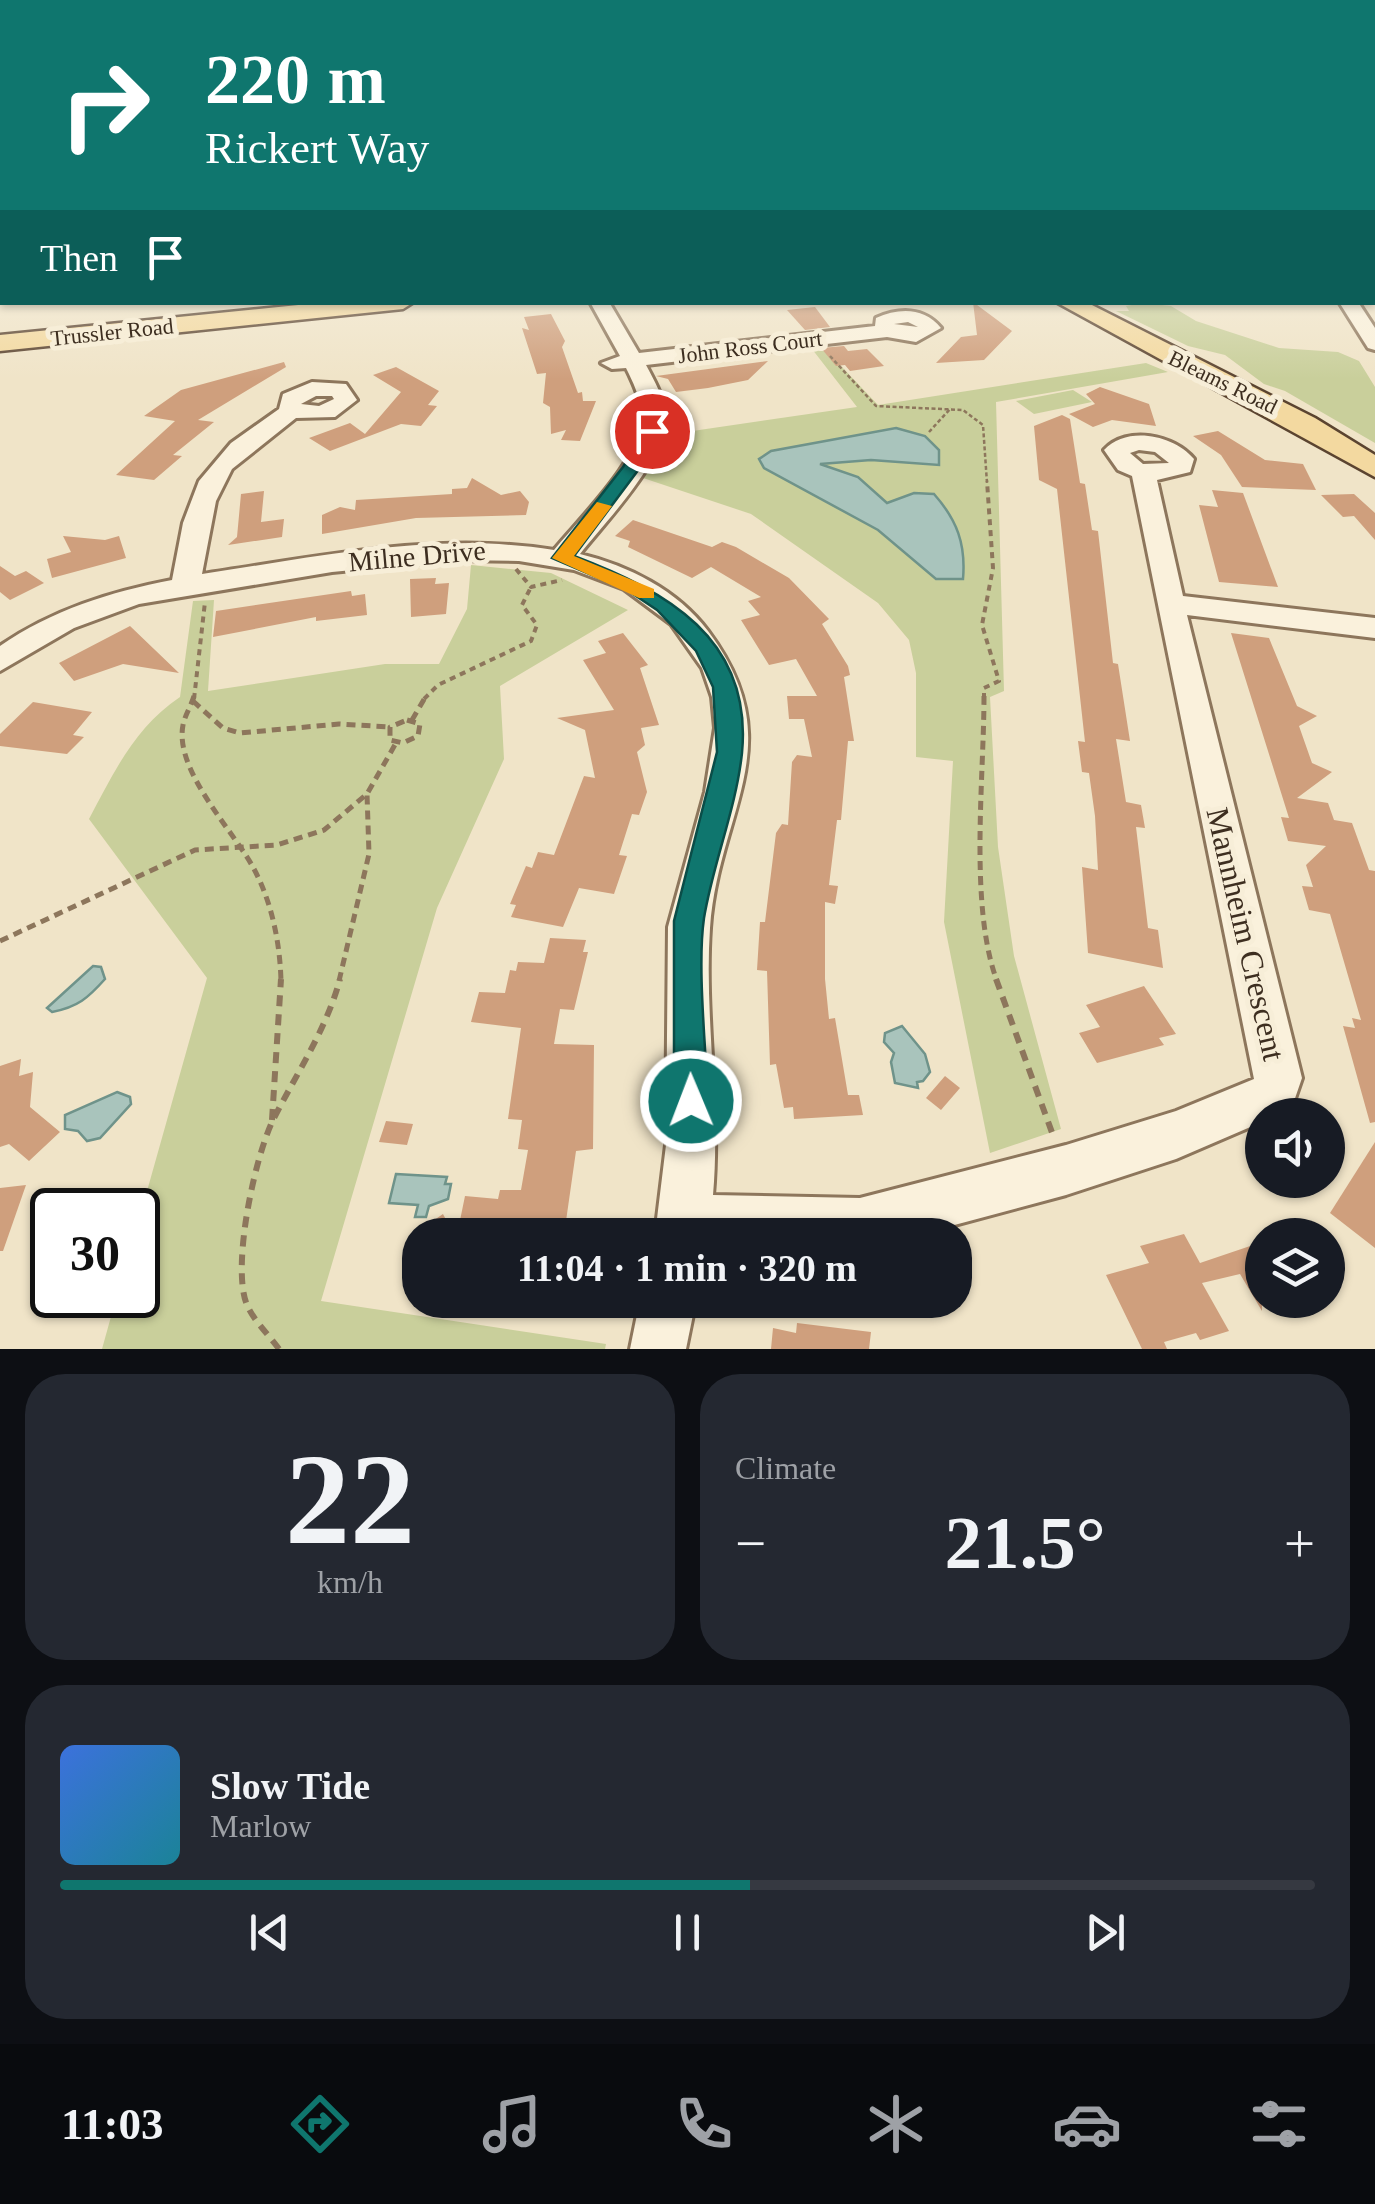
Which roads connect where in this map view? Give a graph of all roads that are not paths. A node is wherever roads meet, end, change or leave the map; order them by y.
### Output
1 (374, 305) edge
2 (582, 305) edge
3 (600, 305) edge
4 (1073, 305) edge
5 (1360, 311) edge
6 (887, 330) dead end
7 (0, 343) edge
8 (1375, 344) edge
9 (621, 362) junction
10 (292, 410) dead end
11 (1375, 468) edge
12 (1144, 472) dead end
13 (550, 556) junction
14 (196, 584) junction
15 (1170, 604) junction
16 (1375, 628) edge
17 (0, 661) edge
18 (684, 1218) edge
19 (883, 1218) edge
20 (664, 1318) edge
21 (658, 1349) edge

1 - 7 main road, Trussler Road
2 - 9 street
3 - 9 street
4 - 11 main road, Bleams Road
5 - 8 street
6 - 9 street, John Ross Court
9 - 13 street
10 - 14 street
12 - 15 street, Mannheim Crescent
13 - 14 street, Milne Drive
13 - 18 street, Milne Drive
14 - 17 street, Milne Drive
15 - 16 street
15 - 19 street, Mannheim Crescent
20 - 21 street

